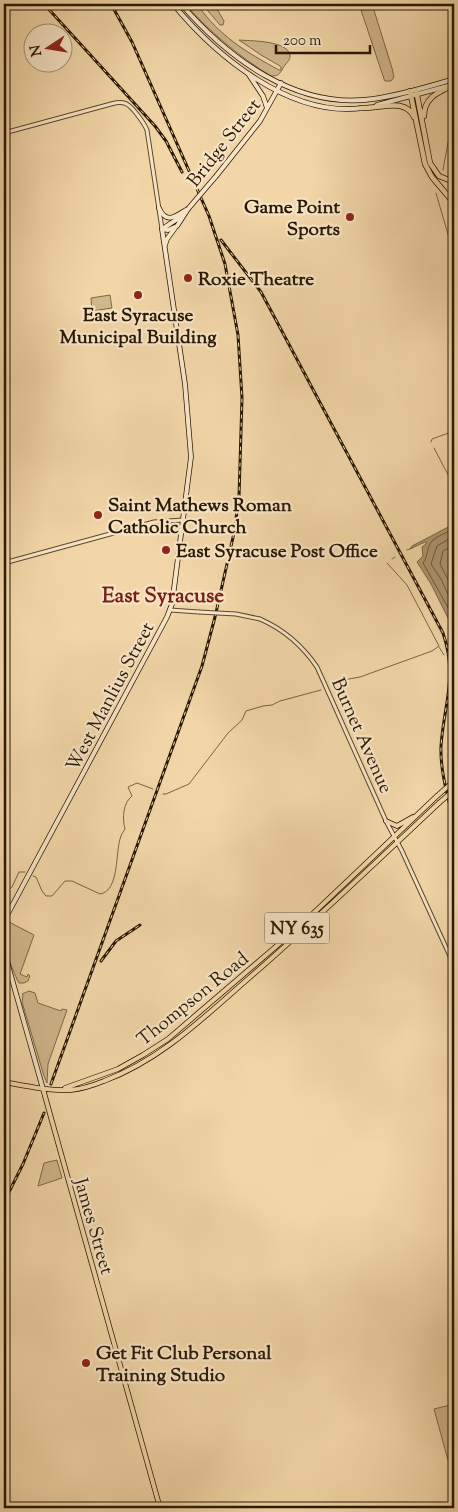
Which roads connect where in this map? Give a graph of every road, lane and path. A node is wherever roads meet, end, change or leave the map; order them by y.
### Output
1 (173, 4) edge
2 (181, 4) edge
3 (248, 73) junction
4 (454, 79) edge
5 (281, 83) junction
6 (454, 84) edge
7 (278, 90) junction
8 (416, 92) junction
9 (411, 94) junction
10 (361, 108) junction
11 (267, 109) junction
12 (417, 125) junction
13 (424, 125) junction
14 (4, 133) edge
15 (454, 182) edge
16 (454, 203) edge
17 (159, 208) junction
18 (188, 208) junction
19 (177, 226) junction
20 (162, 229) junction
21 (165, 248) junction
22 (184, 520) junction
23 (4, 563) edge
24 (170, 610) junction
25 (454, 781) edge
26 (454, 790) edge
27 (421, 811) junction
28 (386, 821) junction
29 (394, 837) junction
30 (397, 842) junction
31 (5, 920) edge
32 (4, 927) edge
33 (4, 951) edge
34 (454, 965) edge
35 (4, 1082) edge
36 (43, 1089) junction
37 (63, 1089) junction
38 (160, 1508) edge

1 - 3 main road
2 - 5 main road
3 - 7 main road
3 - 11 main road
4 - 8 main road, Bridge Street
5 - 7 main road, Bridge Street
5 - 9 main road, Bridge Street
6 - 8 main road, Bridge Street
6 - 13 highway
7 - 10 main road, Bridge Street
7 - 11 main road, Bridge Street
8 - 9 main road, Bridge Street
8 - 13 highway
9 - 10 main road, Bridge Street
9 - 12 highway
10 - 12 highway
11 - 18 main road, Bridge Street, bridge
12 - 16 highway
13 - 15 highway
14 - 17 street
17 - 18 main road
17 - 20 street
18 - 19 main road, Bridge Street
18 - 20 main road, Bridge Street
19 - 20 main road
19 - 21 main road, Bridge Street
20 - 21 main road, West Manlius Street
21 - 22 main road, West Manlius Street
22 - 23 street
22 - 24 main road, West Manlius Street
24 - 28 street, Burnet Avenue, bridge
24 - 31 main road, West Manlius Street
25 - 27 main road, Thompson Road / NY 635, bridge
26 - 30 main road, Thompson Road / NY 635, bridge
27 - 28 main road
27 - 29 main road, Thompson Road / NY 635
28 - 29 street, Burnet Avenue
29 - 30 street, Burnet Avenue
29 - 37 main road, Thompson Road / NY 635
30 - 34 street, Burnet Avenue
30 - 37 main road, Thompson Road / NY 635
31 - 32 main road, West Manlius Street
33 - 36 main road, James Street
35 - 36 main road, Thompson Road / NY 635
36 - 37 main road, Thompson Road / NY 635
36 - 38 main road, James Street

